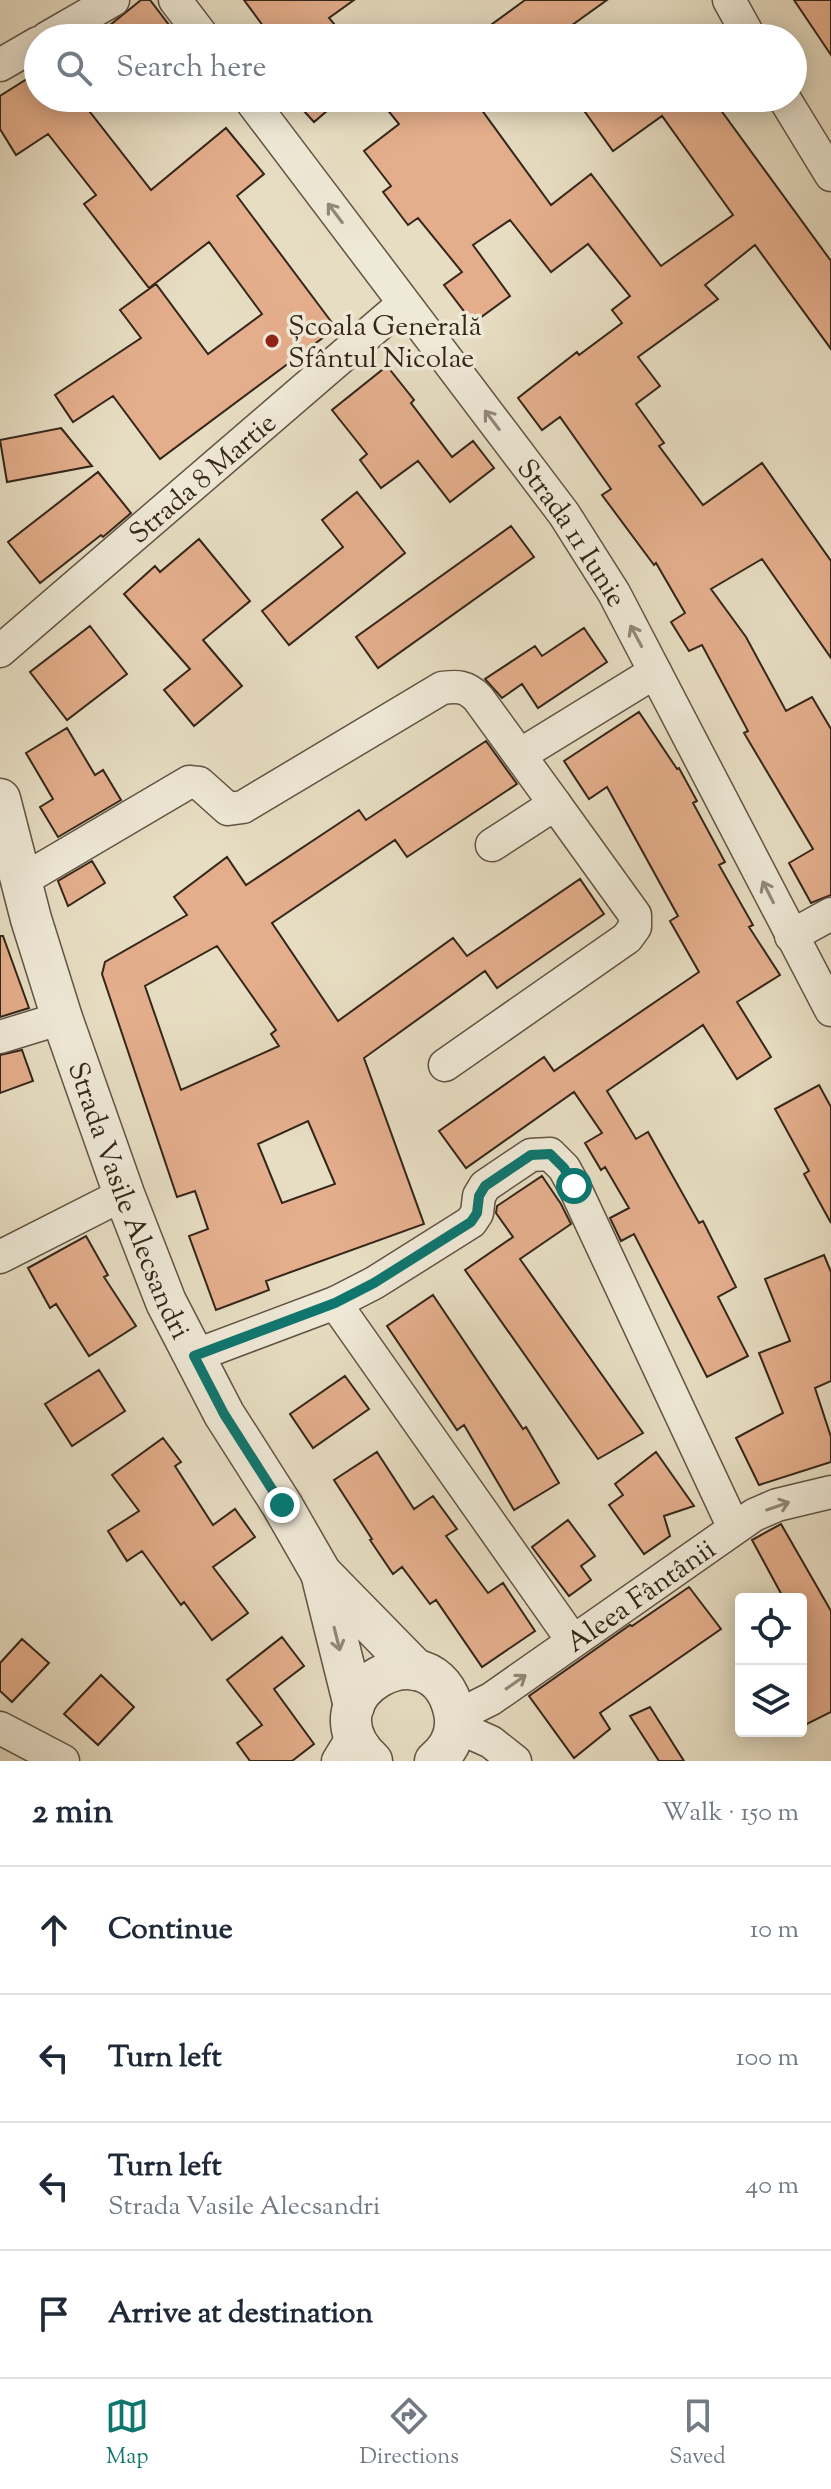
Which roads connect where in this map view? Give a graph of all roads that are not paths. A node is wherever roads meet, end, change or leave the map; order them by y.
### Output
1 (113, 0) edge
2 (729, 0) edge
3 (186, 4) edge
4 (71, 24) edge
5 (197, 24) edge
6 (742, 24) edge
7 (24, 51) edge
8 (0, 65) edge
9 (259, 112) edge
10 (793, 112) edge
11 (831, 175) edge
12 (403, 304) junction
13 (0, 651) edge
14 (655, 672) junction
15 (520, 755) junction
16 (0, 799) edge
17 (555, 804) junction
18 (492, 845) dead end
19 (21, 881) junction
20 (831, 914) edge
21 (791, 936) junction
22 (831, 1010) edge
23 (62, 1018) junction
24 (0, 1037) edge
25 (445, 1065) dead end
26 (124, 1194) junction
27 (0, 1257) edge
28 (335, 1303) junction
29 (194, 1356) junction
30 (831, 1492) edge
31 (734, 1528) junction
32 (321, 1573) junction
33 (573, 1641) junction
34 (416, 1670) junction
35 (455, 1721) junction
36 (0, 1728) edge
37 (359, 1747) edge
38 (63, 1761) edge
39 (435, 1761) edge
40 (515, 1761) edge

1 - 4 street
2 - 6 street
3 - 5 street
7 - 8 street
12 -> 9 street, Strada 11 Iunie
10 - 11 street
12 - 13 street, Strada 8 Martie
14 -> 12 street, Strada 11 Iunie
14 - 15 street
21 -> 14 street, Strada 11 Iunie
15 - 17 street
15 - 19 street
16 - 19 street, Strada Vasile Alecsandri
17 - 18 street
17 - 25 street
19 - 23 street, Strada Vasile Alecsandri
20 - 21 street
21 - 22 street, Strada 11 Iunie
23 - 24 street
23 - 26 street, Strada Vasile Alecsandri
26 - 27 street
26 - 29 street, Strada Vasile Alecsandri
28 - 29 street
28 - 31 street
28 - 33 street
29 - 32 street, Strada Vasile Alecsandri
31 -> 30 street, Aleea Fântânii
31 - 33 street, Aleea Fântânii
32 - 34 street, Strada Vasile Alecsandri
32 -> 37 street, Strada Vasile Alecsandri
35 -> 33 street, Aleea Fântânii
34 - 35 street, Strada Vasile Alecsandri
34 - 37 street
35 - 39 street
35 - 40 street
36 - 38 street

